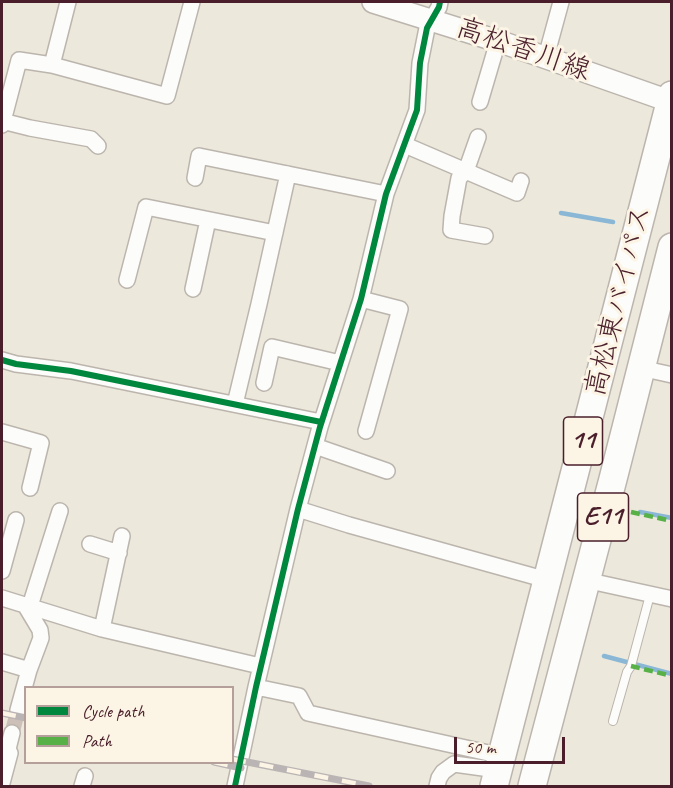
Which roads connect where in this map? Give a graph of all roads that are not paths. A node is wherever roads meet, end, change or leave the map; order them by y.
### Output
1 (68, 2) edge
2 (192, 2) edge
3 (373, 2) edge
4 (561, 2) edge
5 (436, 10) edge
6 (498, 41) junction
7 (546, 57) junction
8 (52, 65) junction
9 (671, 100) edge
10 (480, 102) dead end
11 (2, 122) edge
12 (478, 137) dead end
13 (405, 145) junction
14 (98, 146) dead end
15 (672, 166) edge
16 (466, 171) junction
17 (288, 174) junction
18 (195, 178) dead end
19 (521, 181) dead end
20 (386, 194) junction
21 (208, 220) junction
22 (274, 233) junction
23 (485, 236) dead end
24 (672, 247) edge
25 (128, 280) dead end
26 (193, 289) dead end
27 (361, 299) junction
28 (672, 302) edge
29 (2, 360) edge
30 (340, 363) junction
31 (663, 373) edge
32 (264, 383) dead end
33 (235, 404) junction
34 (321, 422) junction
35 (366, 430) dead end
36 (2, 432) edge
37 (315, 446) junction
38 (387, 471) dead end
39 (30, 488) dead end
40 (298, 509) junction
41 (60, 511) dead end
42 (16, 520) dead end
43 (122, 536) dead end
44 (90, 544) dead end
45 (119, 553) junction
46 (2, 571) edge
47 (547, 580) junction
48 (599, 583) junction
49 (650, 595) junction
50 (2, 598) edge
51 (672, 599) edge
52 (28, 605) junction
53 (102, 629) junction
54 (2, 662) edge
55 (260, 666) junction
56 (29, 670) junction
57 (25, 686) edge
58 (256, 687) junction
59 (24, 688) edge
60 (18, 710) tunnel mouth
61 (613, 722) dead end
62 (12, 733) tunnel mouth
63 (501, 775) edge
64 (2, 783) edge
65 (236, 786) edge
66 (437, 786) edge
67 (532, 786) edge
68 (547, 786) edge

1 - 8 street
2 - 8 street
3 - 5 main road, 高松香川線
4 - 7 street
5 - 6 main road, 高松香川線
5 - 13 street
6 - 7 main road, 高松香川線
6 - 10 street
7 - 9 main road, 高松香川線
8 - 11 street
9 - 47 highway, 高松東バイパス / 11
11 - 14 street
12 - 16 street
13 - 16 street
13 - 20 street
15 - 63 highway, E11
16 - 19 street
16 - 23 street
17 - 18 street
17 - 20 street
17 - 22 street
20 - 27 street
21 - 22 street
21 - 25 street
21 - 26 street
22 - 33 street
24 - 67 highway, E11
27 - 30 street
27 - 35 street
28 - 31 highway, 高松東バイパス / 11
29 - 33 street
30 - 32 street
30 - 34 street
31 - 48 highway, 高松東バイパス / 11
33 - 34 street
34 - 37 street
36 - 39 street
37 - 38 street
37 - 40 street
40 - 47 street
40 - 55 street
41 - 52 street
42 - 46 street
43 - 45 street
44 - 45 street
45 - 53 street
47 - 63 highway, 高松東バイパス / 11
48 - 49 street
48 - 68 highway, 高松東バイパス / 11
49 - 51 street
49 - 61 lane
50 - 52 street
52 - 53 street
52 - 56 street
53 - 55 street
54 - 56 street
55 - 58 street
56 - 57 street
58 - 63 street
58 - 65 street
59 - 60 street
62 - 64 street
63 - 66 street

